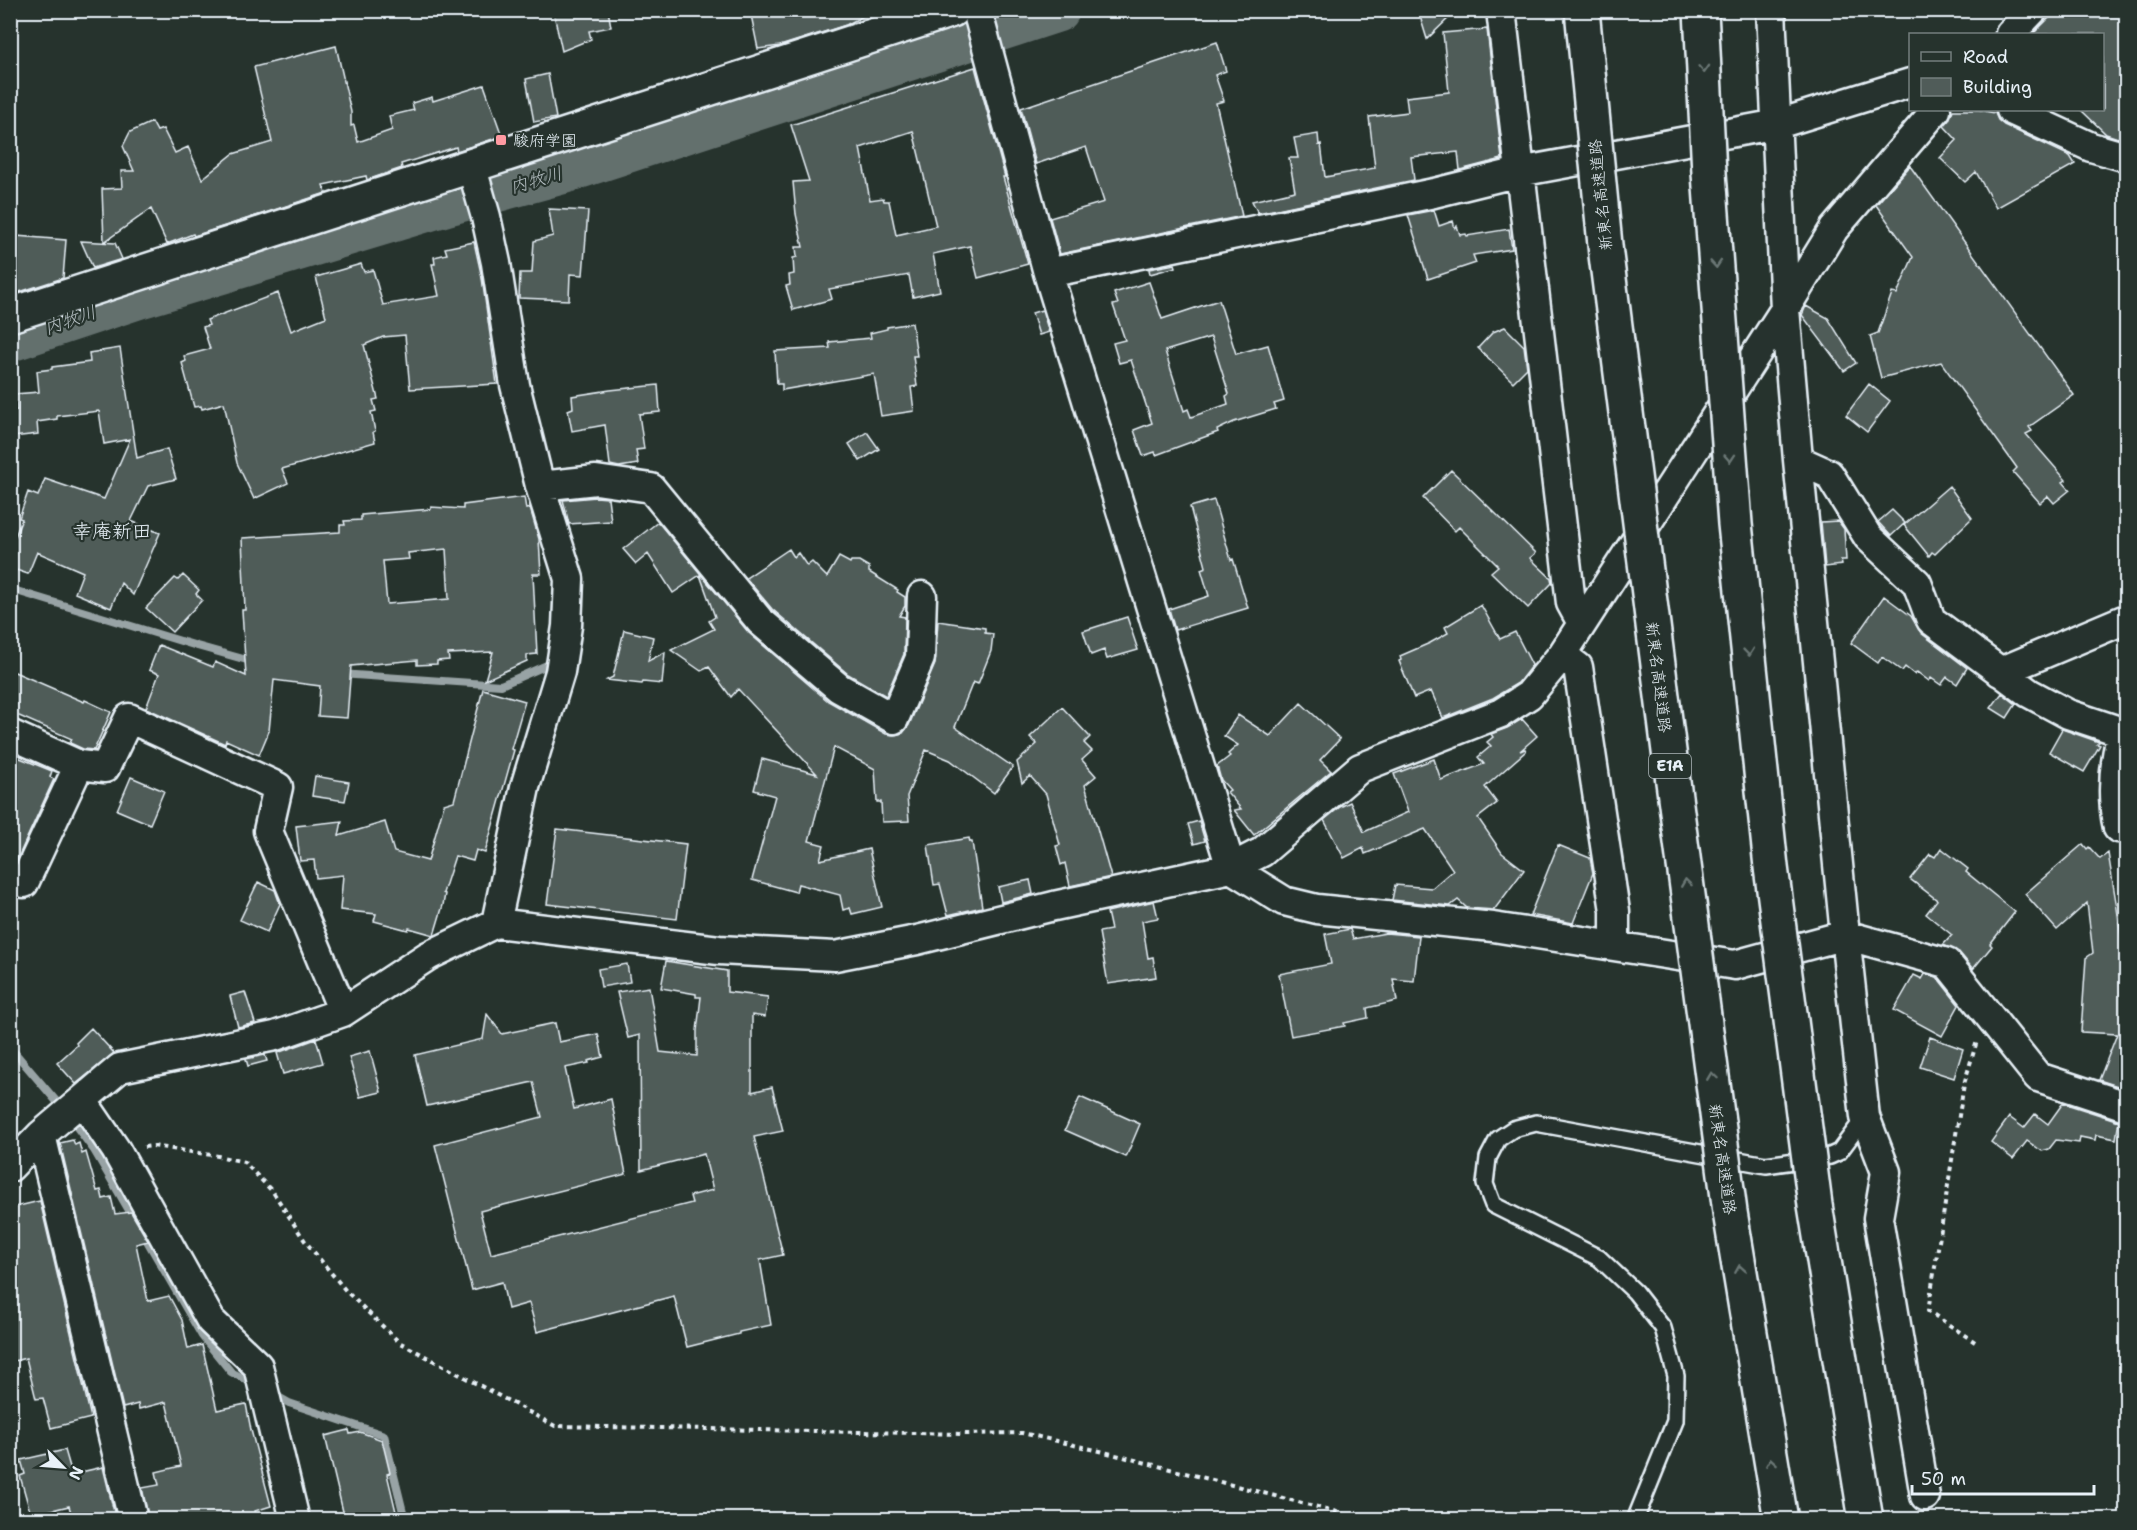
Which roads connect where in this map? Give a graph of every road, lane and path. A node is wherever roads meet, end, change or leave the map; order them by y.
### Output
1 (1501, 10) edge
2 (1582, 10) edge
3 (1701, 10) edge
4 (1772, 10) edge
5 (2033, 10) edge
6 (969, 12) edge
7 (2011, 33) edge
8 (1909, 84) edge
9 (1935, 111) edge
10 (2013, 111) edge
11 (1778, 124) junction
12 (2127, 158) edge
13 (1519, 172) junction
14 (473, 173) junction
15 (1048, 273) junction
16 (1785, 309) junction
17 (10, 315) edge
18 (1798, 460) junction
19 (540, 486) junction
20 (922, 596) dead end
21 (2127, 619) edge
22 (1582, 623) junction
23 (1562, 655) junction
24 (2000, 672) junction
25 (10, 734) edge
26 (79, 765) junction
27 (2118, 828) dead end
28 (1231, 868) junction
29 (10, 877) edge
30 (496, 923) junction
31 (1845, 935) junction
32 (1615, 946) junction
33 (344, 1012) junction
34 (1991, 1018) junction
35 (82, 1100) junction
36 (2127, 1106) edge
37 (1865, 1117) junction
38 (41, 1135) junction
39 (116, 1150) junction
40 (10, 1167) edge
41 (1975, 1342) dead end
42 (1925, 1496) dead end
43 (133, 1520) edge
44 (295, 1520) edge
45 (1354, 1520) edge
46 (1635, 1520) edge
47 (1780, 1520) edge
48 (1866, 1520) edge

1 - 13 street
47 -> 2 main road, 新東名高速道路 / E1A, bridge
3 -> 48 main road, bridge
4 - 11 street
5 - 7 street
6 - 14 main road
6 - 15 street
8 - 11 street
9 - 16 street
10 - 12 street
11 - 13 street
11 - 16 street
13 - 15 street
13 - 22 street
14 - 17 main road
14 - 19 street
15 - 28 street
16 - 18 street
16 - 22 street
18 - 24 street
18 - 31 street
19 - 20 street
19 - 30 street
21 - 24 street
22 - 23 street
23 - 28 street
23 - 32 street
24 - 27 street
25 - 26 street
26 - 29 street
26 - 33 street
28 - 30 street
28 - 32 street
30 - 33 street
31 - 32 street
31 - 34 street
31 - 37 street
33 - 35 street
34 - 36 street
34 - 41 path
35 - 38 street
35 - 39 street
37 - 42 street
37 - 46 lane
38 - 40 street
38 - 43 street
39 - 44 street
39 - 45 path

